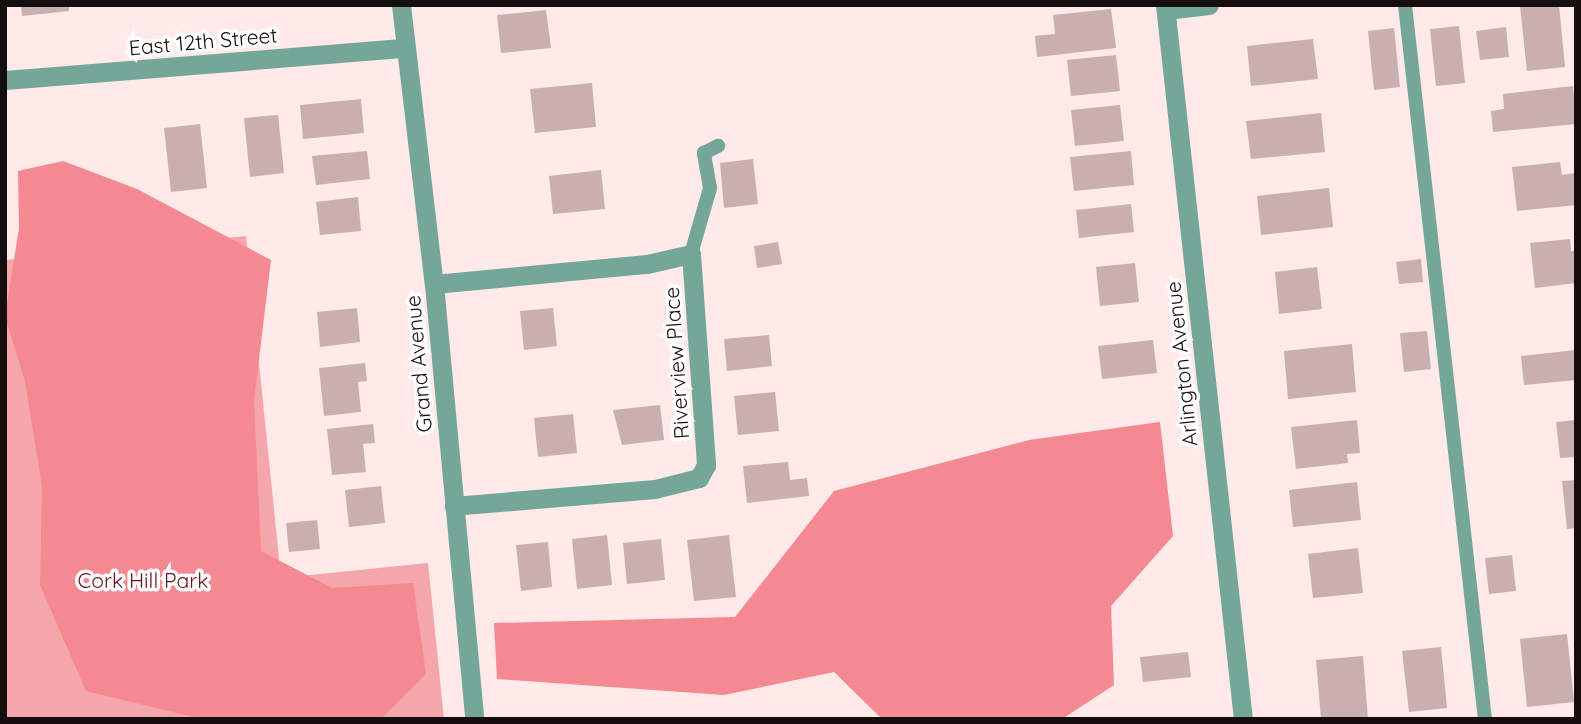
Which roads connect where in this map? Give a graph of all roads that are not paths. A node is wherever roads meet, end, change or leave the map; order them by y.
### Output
1 (401, 5) edge
2 (1209, 5) edge
3 (1405, 5) edge
4 (1165, 7) edge
5 (405, 48) junction
6 (5, 80) edge
7 (718, 146) dead end
8 (691, 254) junction
9 (434, 284) junction
10 (454, 506) junction
11 (474, 719) edge
12 (1243, 719) edge
13 (1485, 719) edge

1 - 5 street, Grand Avenue
2 - 4 street
3 - 13 lane
4 - 12 street, Arlington Avenue
5 - 6 street, East 12th Street
5 - 9 street, Grand Avenue
7 - 8 lane
8 - 9 street, Riverview Place
8 - 10 street, Riverview Place
9 - 10 street, Grand Avenue
10 - 11 street, Grand Avenue

